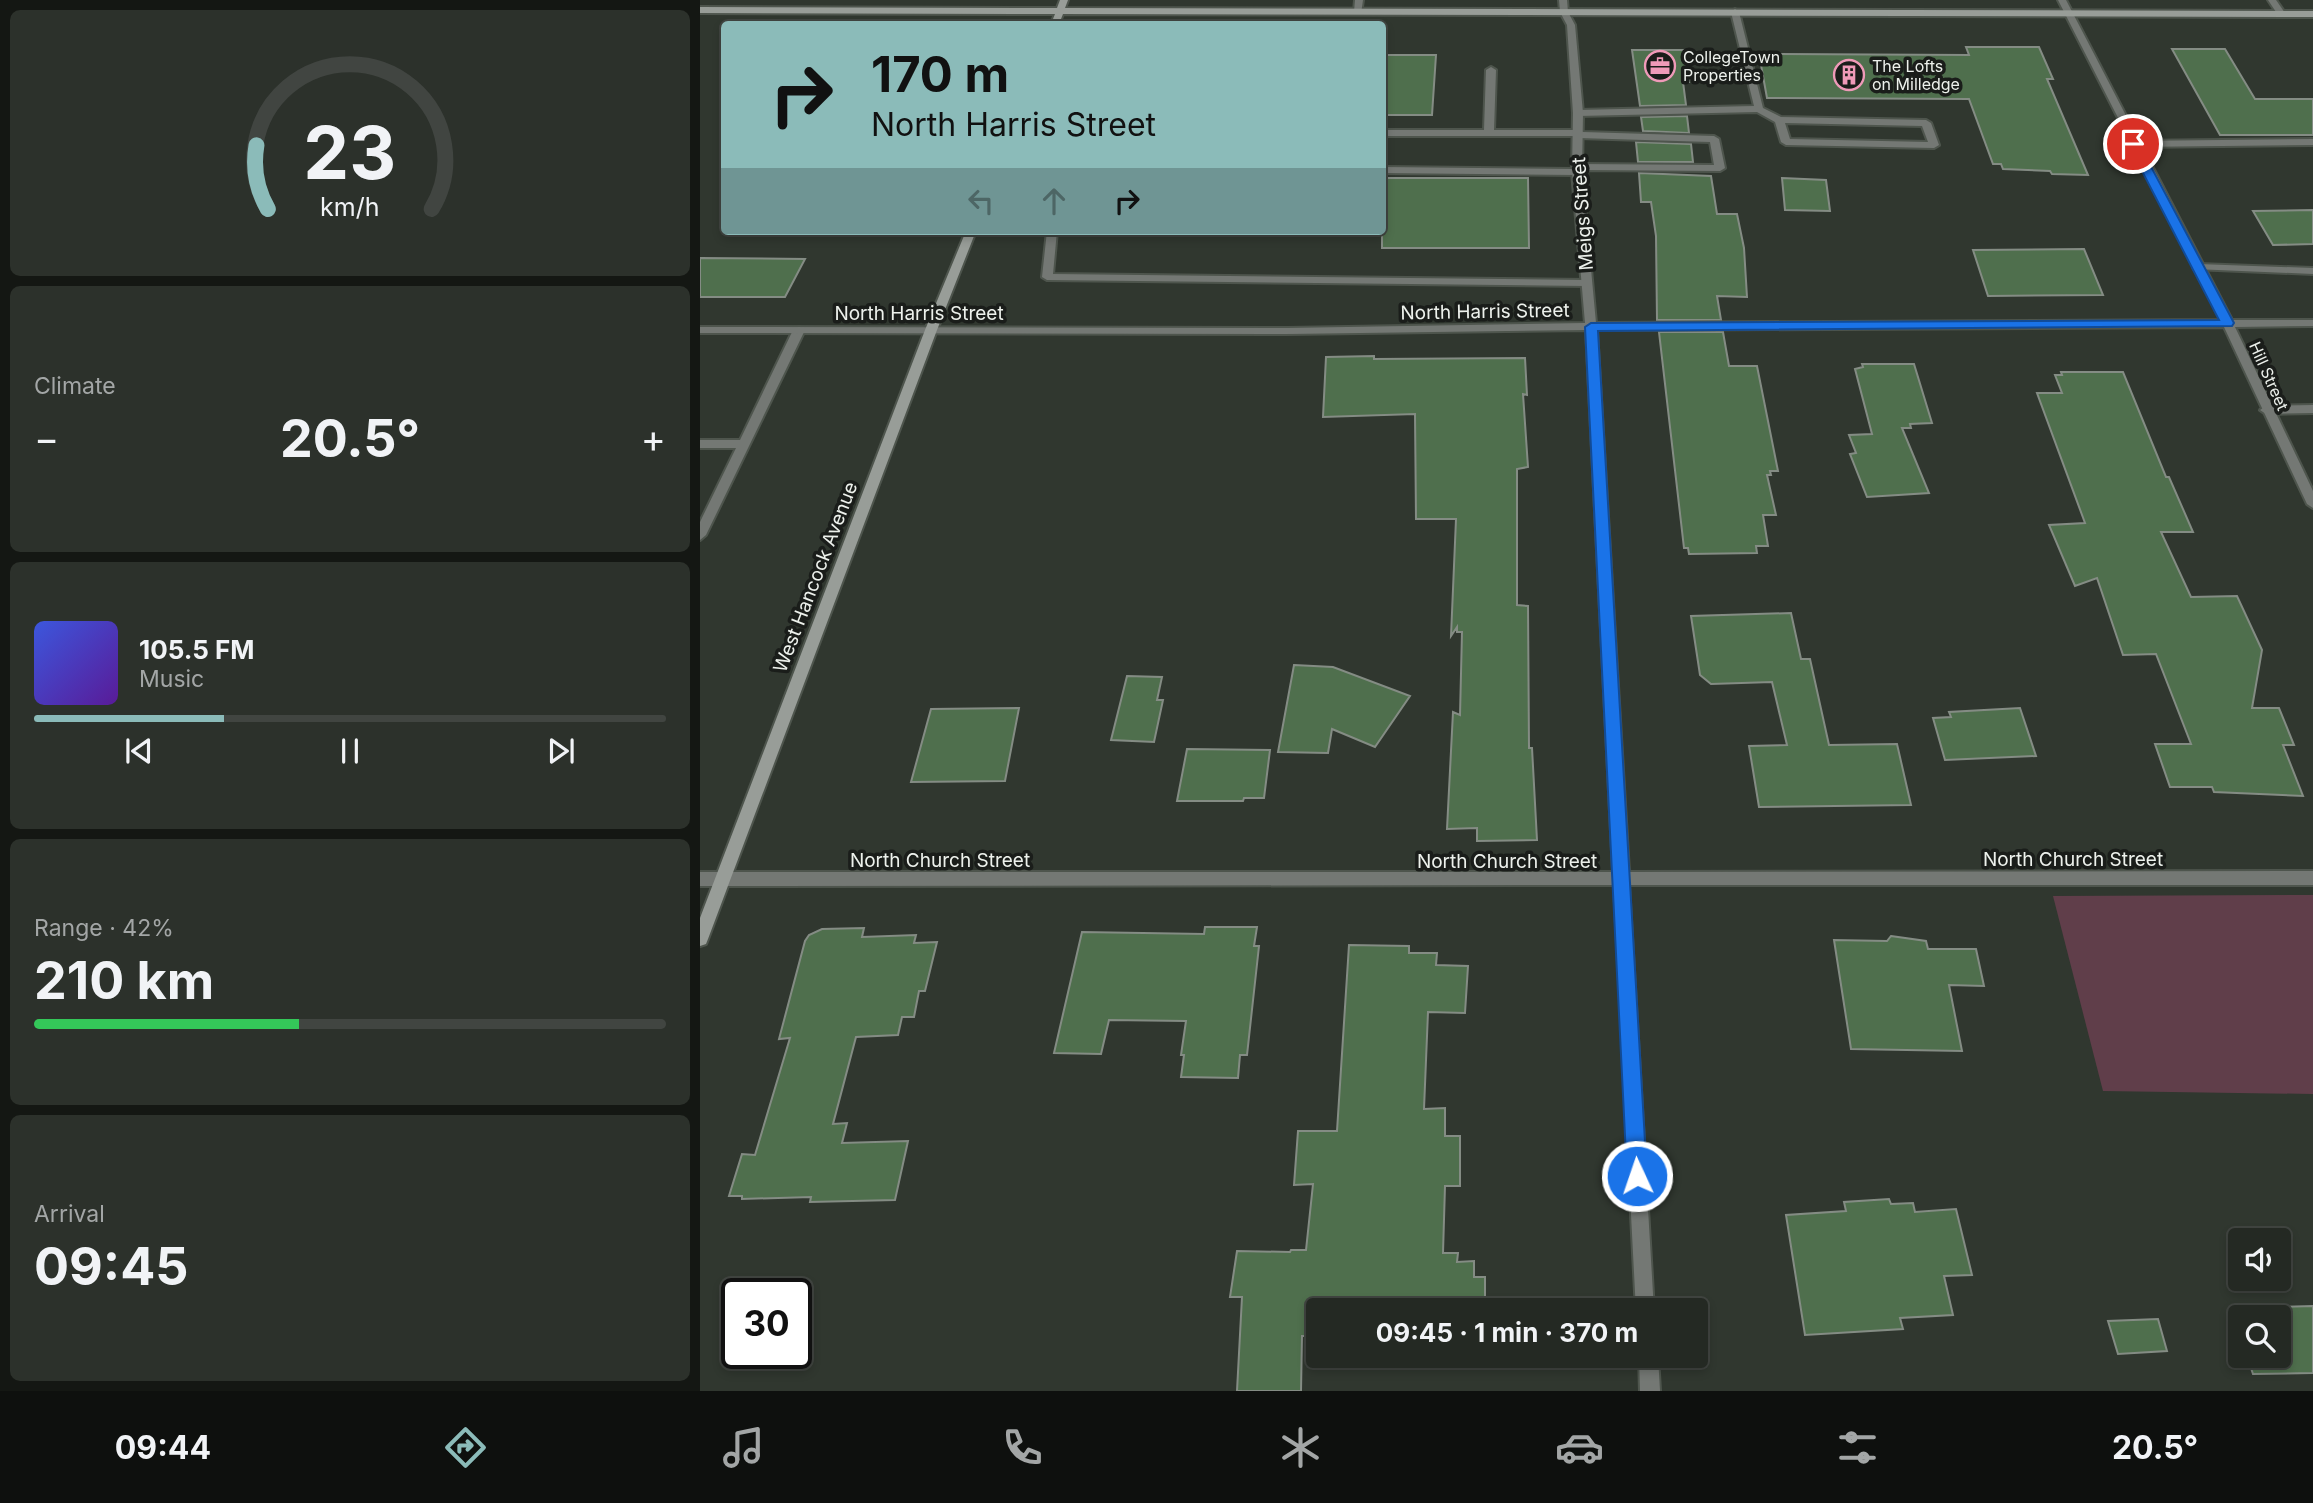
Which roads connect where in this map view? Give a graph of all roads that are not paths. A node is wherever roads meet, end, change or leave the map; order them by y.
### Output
1 (1065, 0) edge
2 (1359, 0) edge
3 (1563, 0) edge
4 (2062, 0) edge
5 (2272, 0) edge
6 (700, 10) edge
7 (1358, 12) junction
8 (1564, 12) junction
9 (1735, 12) junction
10 (2068, 12) junction
11 (1059, 13) junction
12 (2281, 13) junction
13 (2313, 14) edge
14 (1056, 21) edge
15 (1491, 70) dead end
16 (1759, 109) junction
17 (1578, 113) junction
18 (1779, 120) junction
19 (1489, 132) junction
20 (1386, 133) edge
21 (1579, 134) junction
22 (2313, 142) edge
23 (2133, 144) junction
24 (1386, 170) edge
25 (1577, 170) junction
26 (969, 235) edge
27 (1052, 235) edge
28 (2198, 267) junction
29 (2313, 271) edge
30 (1586, 282) junction
31 (2228, 323) junction
32 (2313, 323) edge
33 (1591, 327) junction
34 (700, 330) edge
35 (799, 330) junction
36 (930, 330) junction
37 (2313, 409) edge
38 (2266, 410) junction
39 (700, 444) edge
40 (744, 444) junction
41 (2313, 504) edge
42 (700, 535) edge
43 (2313, 878) edge
44 (700, 879) edge
45 (723, 879) junction
46 (1620, 880) junction
47 (700, 939) edge
48 (1644, 1298) edge
49 (1649, 1368) edge
50 (1650, 1391) edge

1 - 11 main road
2 - 7 street
3 - 8 street, Meigs Street
4 - 10 street, Hill Street
5 - 12 street
6 - 11 main road
7 - 8 main road
7 - 11 main road
8 - 9 main road
8 - 17 street, Meigs Street
9 - 10 main road
9 - 16 street
10 - 12 main road
10 - 23 street, Hill Street
11 - 14 main road
12 - 13 main road
15 - 19 street
16 - 17 street
16 - 18 street
17 - 21 street, Meigs Street
18 - 18 street
19 - 20 street
19 - 21 street
21 - 25 street, Meigs Street
21 - 25 street
22 - 23 street
23 - 28 street, Hill Street
24 - 25 street
25 - 30 street, Meigs Street
26 - 36 main road, West Hancock Avenue
27 - 30 street
28 - 29 street
28 - 31 street, Hill Street
30 - 33 street, Meigs Street
31 - 32 street, North Harris Street
31 - 33 street, North Harris Street
31 - 38 street, Hill Street
33 - 36 street, North Harris Street
33 - 46 street, Meigs Street
34 - 35 street, North Harris Street
35 - 36 street, North Harris Street
35 - 40 street
36 - 45 main road, West Hancock Avenue
37 - 38 street
38 - 41 street, Hill Street
39 - 40 street
40 - 42 street
43 - 46 street, North Church Street
44 - 45 street, North Church Street
45 - 46 street, North Church Street
45 - 47 main road, West Hancock Avenue
46 - 48 street, Meigs Street
49 - 50 street

